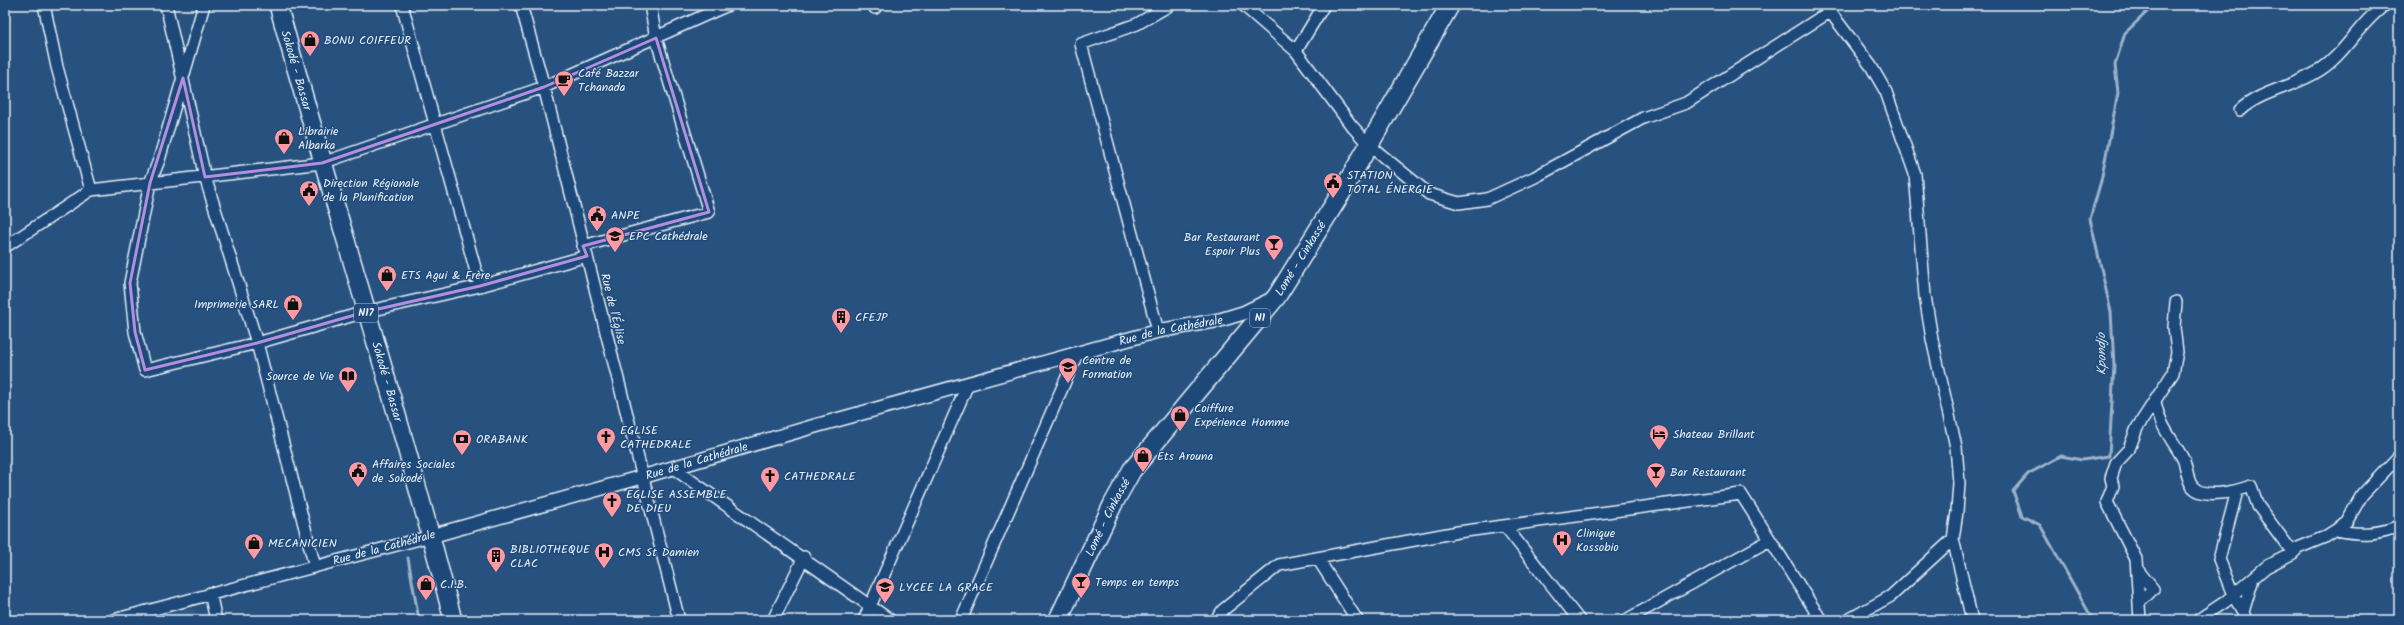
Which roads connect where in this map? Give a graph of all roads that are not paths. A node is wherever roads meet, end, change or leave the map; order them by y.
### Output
1 (44, 5) edge
2 (166, 5) edge
3 (204, 5) edge
4 (278, 5) edge
5 (402, 5) edge
6 (521, 5) edge
7 (650, 5) edge
8 (728, 5) edge
9 (1170, 5) edge
10 (1243, 5) edge
11 (1324, 5) edge
12 (1450, 5) edge
13 (2385, 5) edge
14 (1828, 8) edge
15 (656, 38) junction
16 (1296, 51) junction
17 (183, 78) junction
18 (544, 87) junction
19 (2240, 110) dead end
20 (435, 125) junction
21 (1369, 145) junction
22 (322, 163) junction
23 (205, 177) junction
24 (150, 183) junction
25 (91, 190) junction
26 (5, 247) edge
27 (585, 251) junction
28 (480, 286) junction
29 (1277, 296) junction
30 (2176, 302) dead end
31 (365, 312) junction
32 (1158, 331) junction
33 (257, 343) junction
34 (1077, 354) junction
35 (968, 384) junction
36 (2155, 402) junction
37 (2399, 456) edge
38 (673, 468) junction
39 (642, 477) junction
40 (2237, 491) junction
41 (1505, 526) junction
42 (2399, 526) edge
43 (2336, 530) junction
44 (431, 536) junction
45 (1953, 539) junction
46 (1770, 540) junction
47 (2293, 553) junction
48 (804, 557) junction
49 (1318, 559) junction
50 (315, 567) junction
51 (2254, 578) junction
52 (210, 593) junction
53 (2233, 595) junction
54 (870, 605) junction
55 (2244, 616) edge
56 (113, 620) edge
57 (216, 620) edge
58 (452, 620) edge
59 (679, 620) edge
60 (773, 620) edge
61 (864, 620) edge
62 (890, 620) edge
63 (961, 620) edge
64 (1058, 620) edge
65 (1216, 620) edge
66 (1357, 620) edge
67 (1579, 620) edge
68 (1626, 620) edge
69 (1821, 620) edge
70 (1848, 620) edge
71 (1972, 620) edge
72 (2140, 620) edge
73 (2198, 620) edge

1 - 25 street
2 - 17 street
3 - 17 street
4 - 22 main road, Sokodé - Bassar / N17
5 - 20 street
6 - 18 street, Rue de l'Église
7 - 15 street
8 - 15 street
9 - 32 street
10 - 16 street
11 - 16 street
12 - 21 highway, Lomé - Cinkassé / N1
13 - 19 street
14 - 21 street
14 - 45 street
15 - 18 street
15 - 27 street
16 - 21 street
17 - 23 street
17 - 24 street
18 - 20 street
18 - 27 street, Rue de l'Église
20 - 22 street
20 - 28 street
21 - 29 highway, Lomé - Cinkassé / N1
22 - 23 street
22 - 31 main road, Sokodé - Bassar / N17
23 - 24 street
23 - 33 street
24 - 25 street
24 - 33 street
25 - 26 street
27 - 28 street
27 - 39 street, Rue de l'Église
28 - 31 street
29 - 32 street, Rue de la Cathédrale
29 - 64 highway, Lomé - Cinkassé / N1
30 - 36 street
31 - 33 street
31 - 44 main road, Sokodé - Bassar / N17
32 - 34 street, Rue de la Cathédrale
33 - 50 street
34 - 35 street, Rue de la Cathédrale
34 - 63 street
35 - 38 street, Rue de la Cathédrale
35 - 54 street
36 - 40 street
36 - 72 street
37 - 43 street
38 - 39 street, Rue de la Cathédrale
38 - 48 street
39 - 44 street, Rue de la Cathédrale
39 - 59 street, Rue de l'Église
40 - 47 street
40 - 53 street
41 - 46 street
41 - 49 street
41 - 67 street
42 - 43 street
43 - 47 street
44 - 50 street, Rue de la Cathédrale
44 - 58 main road, Sokodé - Bassar / N17
45 - 70 street
45 - 71 street
46 - 68 street
46 - 69 street
47 - 51 street
48 - 54 street
48 - 60 street
49 - 65 street
49 - 66 street
50 - 52 street, Rue de la Cathédrale
51 - 53 street
51 - 55 street
52 - 56 street, Rue de la Cathédrale
52 - 57 street
53 - 55 street
53 - 73 street
54 - 61 street
54 - 62 street

